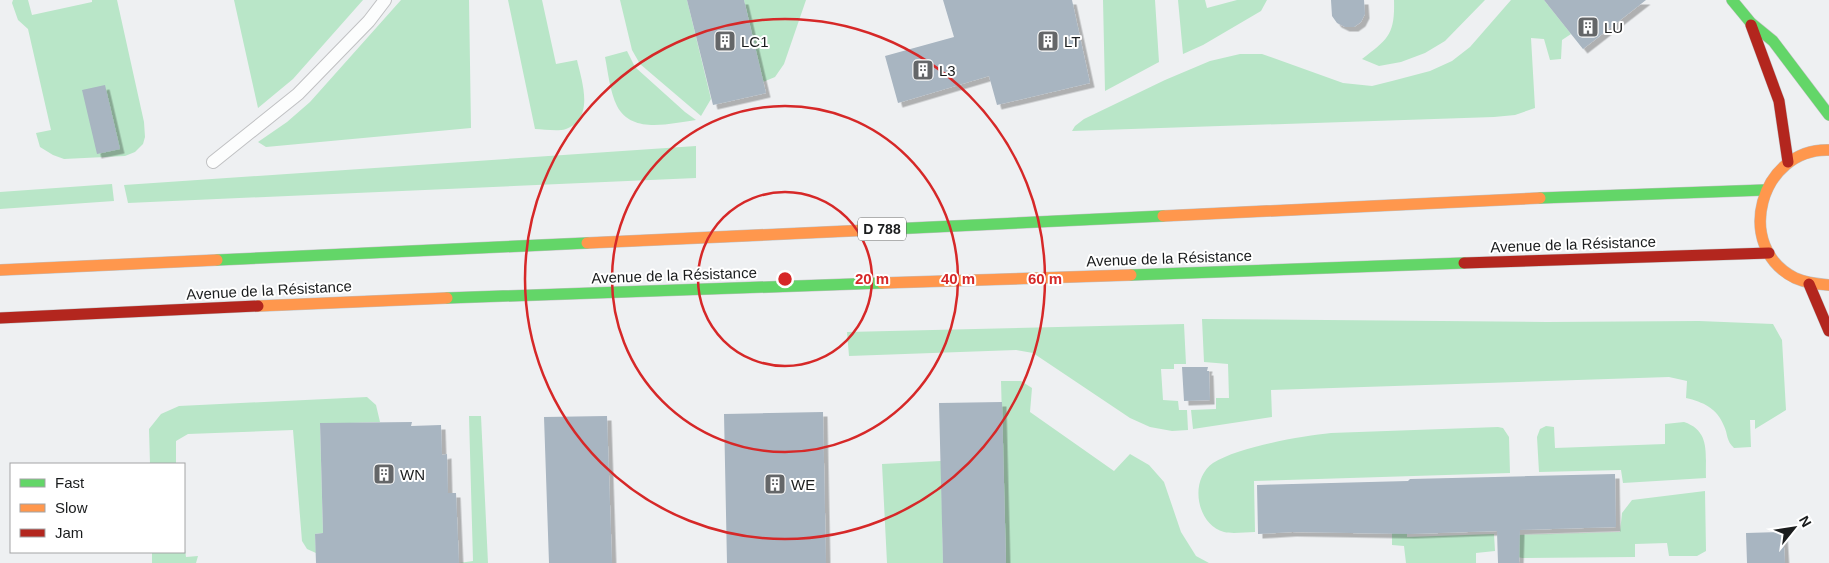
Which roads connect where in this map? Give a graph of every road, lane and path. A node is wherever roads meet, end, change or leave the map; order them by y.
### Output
1 (385, 0) edge
2 (1732, 0) edge
3 (1751, 23) junction
4 (1829, 115) edge
5 (1829, 150) edge
6 (213, 162) dead end
7 (1788, 162) junction
8 (1764, 190) junction
9 (1769, 253) junction
10 (0, 270) edge
11 (1809, 284) junction
12 (1829, 285) edge
13 (0, 318) edge
14 (1829, 331) edge

1 - 6 lane
2 - 3 main road
3 - 4 main road
3 - 7 main road
5 - 7 main road
7 - 8 main road
8 - 9 main road
8 - 10 main road, D 788
9 - 11 main road
9 - 13 main road, Avenue de la Résistance
11 - 12 main road
11 - 14 main road

